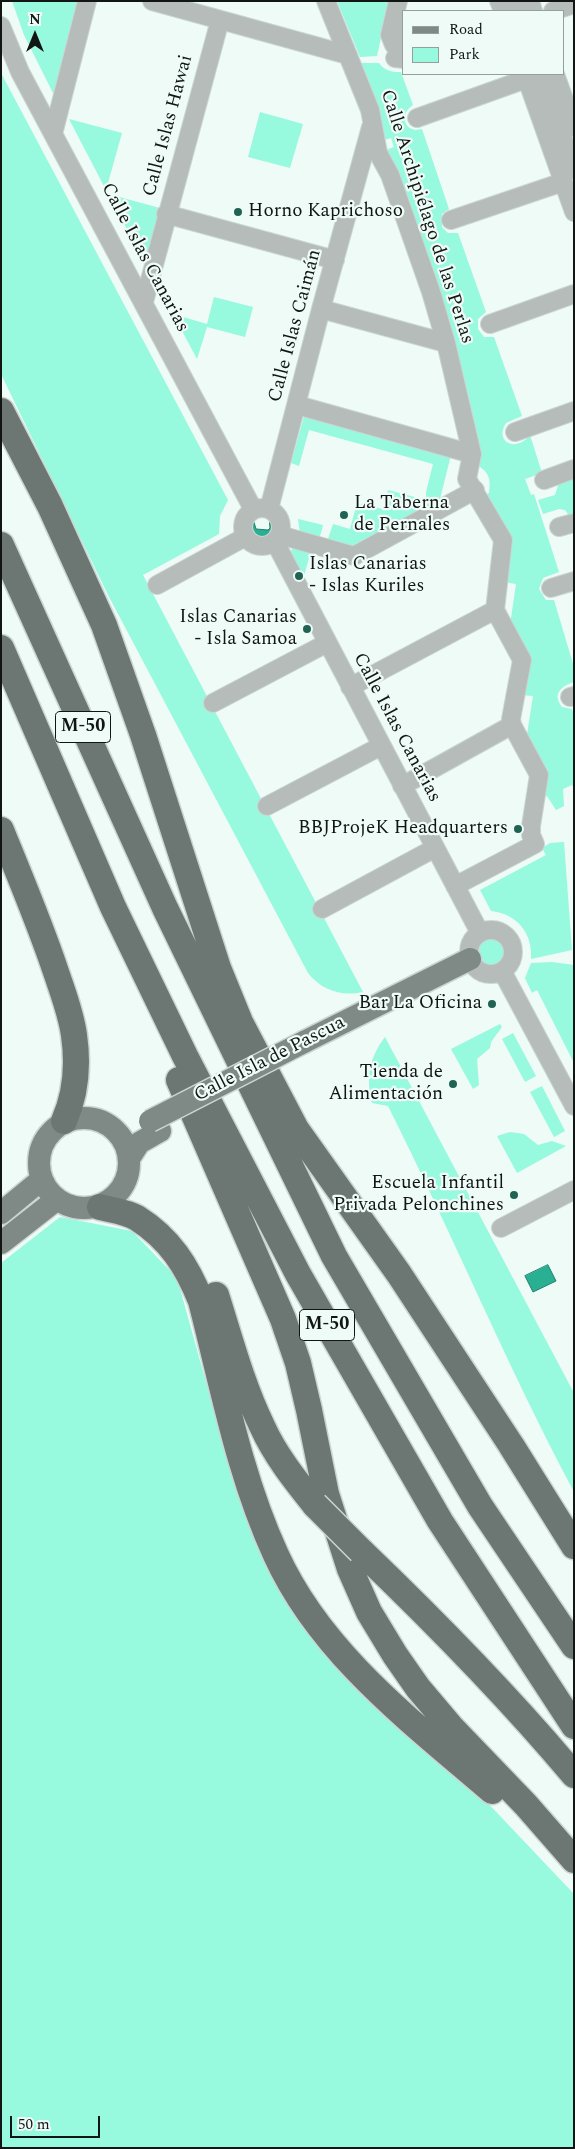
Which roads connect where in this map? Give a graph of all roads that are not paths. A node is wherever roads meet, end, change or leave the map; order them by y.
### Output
1 (87, 1) edge
2 (152, 1) edge
3 (326, 1) edge
4 (398, 1) edge
5 (574, 4) edge
6 (556, 10) edge
7 (220, 20) junction
8 (1, 26) edge
9 (402, 35) edge
10 (348, 55) junction
11 (530, 75) edge
12 (555, 75) edge
13 (417, 118) dead end
14 (569, 121) edge
15 (372, 125) junction
16 (53, 134) junction
17 (547, 136) junction
18 (568, 176) edge
19 (574, 212) edge
20 (166, 214) junction
21 (452, 220) dead end
22 (335, 260) junction
23 (574, 294) edge
24 (144, 302) junction
25 (321, 309) junction
26 (490, 324) dead end
27 (446, 343) junction
28 (297, 405) junction
29 (1, 411) edge
30 (574, 411) edge
31 (515, 432) dead end
32 (472, 454) junction
33 (574, 469) edge
34 (544, 480) dead end
35 (475, 490) junction
36 (261, 508) junction
37 (246, 537) junction
38 (278, 539) junction
39 (1, 545) edge
40 (574, 581) edge
41 (157, 585) dead end
42 (551, 588) dead end
43 (495, 610) junction
44 (327, 643) junction
45 (1, 648) edge
46 (350, 686) junction
47 (213, 703) dead end
48 (512, 725) junction
49 (381, 746) junction
50 (402, 786) junction
51 (267, 806) dead end
52 (1, 830) edge
53 (435, 848) junction
54 (455, 886) junction
55 (113, 907) junction
56 (322, 909) dead end
57 (480, 933) junction
58 (472, 962) junction
59 (502, 971) junction
60 (574, 1106) edge
61 (64, 1121) junction
62 (155, 1126) junction
63 (114, 1130) junction
64 (130, 1158) junction
65 (41, 1180) junction
66 (574, 1190) edge
67 (56, 1200) junction
68 (100, 1207) junction
69 (1, 1213) edge
70 (136, 1218) junction
71 (501, 1228) dead end
72 (1, 1243) edge
73 (574, 1546) edge
74 (574, 1646) edge
75 (574, 1726) edge
76 (574, 1775) edge
77 (574, 1860) edge
78 (574, 1868) edge

1 - 16 street
2 - 7 street
3 - 10 street, Calle Archipiélago de las Perlas
4 - 9 street
5 - 6 street
7 - 10 street
7 - 20 street, Calle Islas Hawai
8 - 16 street, Calle Islas Canarias
10 - 15 street, Calle Archipiélago de las Perlas
11 - 13 street
11 - 14 street
11 - 17 street
12 - 14 street
14 - 17 street
14 - 18 street
15 - 22 street, Calle Islas Caimán
15 - 27 street, Calle Archipiélago de las Perlas
16 - 24 street, Calle Islas Canarias
17 - 18 street
18 - 19 street
18 - 21 street
20 - 22 street
20 - 24 street, Calle Islas Hawai
22 - 25 street, Calle Islas Caimán
23 - 26 street
24 - 36 street, Calle Islas Canarias
25 - 27 street
25 - 28 street, Calle Islas Caimán
27 - 32 street, Calle Archipiélago de las Perlas
28 - 32 street
28 - 36 street, Calle Islas Caimán
29 - 73 highway
30 - 31 street
32 - 35 street, Calle Archipiélago de las Perlas
33 - 34 street
35 - 38 street
35 - 43 street, Calle Archipiélago de las Perlas
36 - 37 street
36 - 38 street
37 - 38 street
37 - 41 street
38 - 44 street, Calle Islas Canarias
39 - 74 highway, M-50
40 - 42 street
43 - 46 street
43 - 48 street
44 - 46 street, Calle Islas Canarias
44 - 47 street
45 - 55 highway, M-50
46 - 49 street, Calle Islas Canarias
48 - 50 street
48 - 54 street
49 - 50 street, Calle Islas Canarias
49 - 51 street
50 - 53 street, Calle Islas Canarias
52 - 61 highway
53 - 54 street, Calle Islas Canarias
53 - 56 street
54 - 57 street, Calle Islas Canarias
55 - 75 highway, M-50
55 - 77 highway
57 - 58 street
57 - 59 street
58 - 59 street
58 - 62 main road, Calle Isla de Pascua, bridge
59 - 60 street
61 - 63 main road
61 - 65 main road
62 - 63 main road
62 - 64 main road
63 - 64 main road
64 - 68 main road
65 - 67 main road
65 - 69 main road
66 - 71 street
67 - 68 main road
67 - 72 main road
68 - 70 highway
70 - 76 highway, bridge
70 - 78 highway

